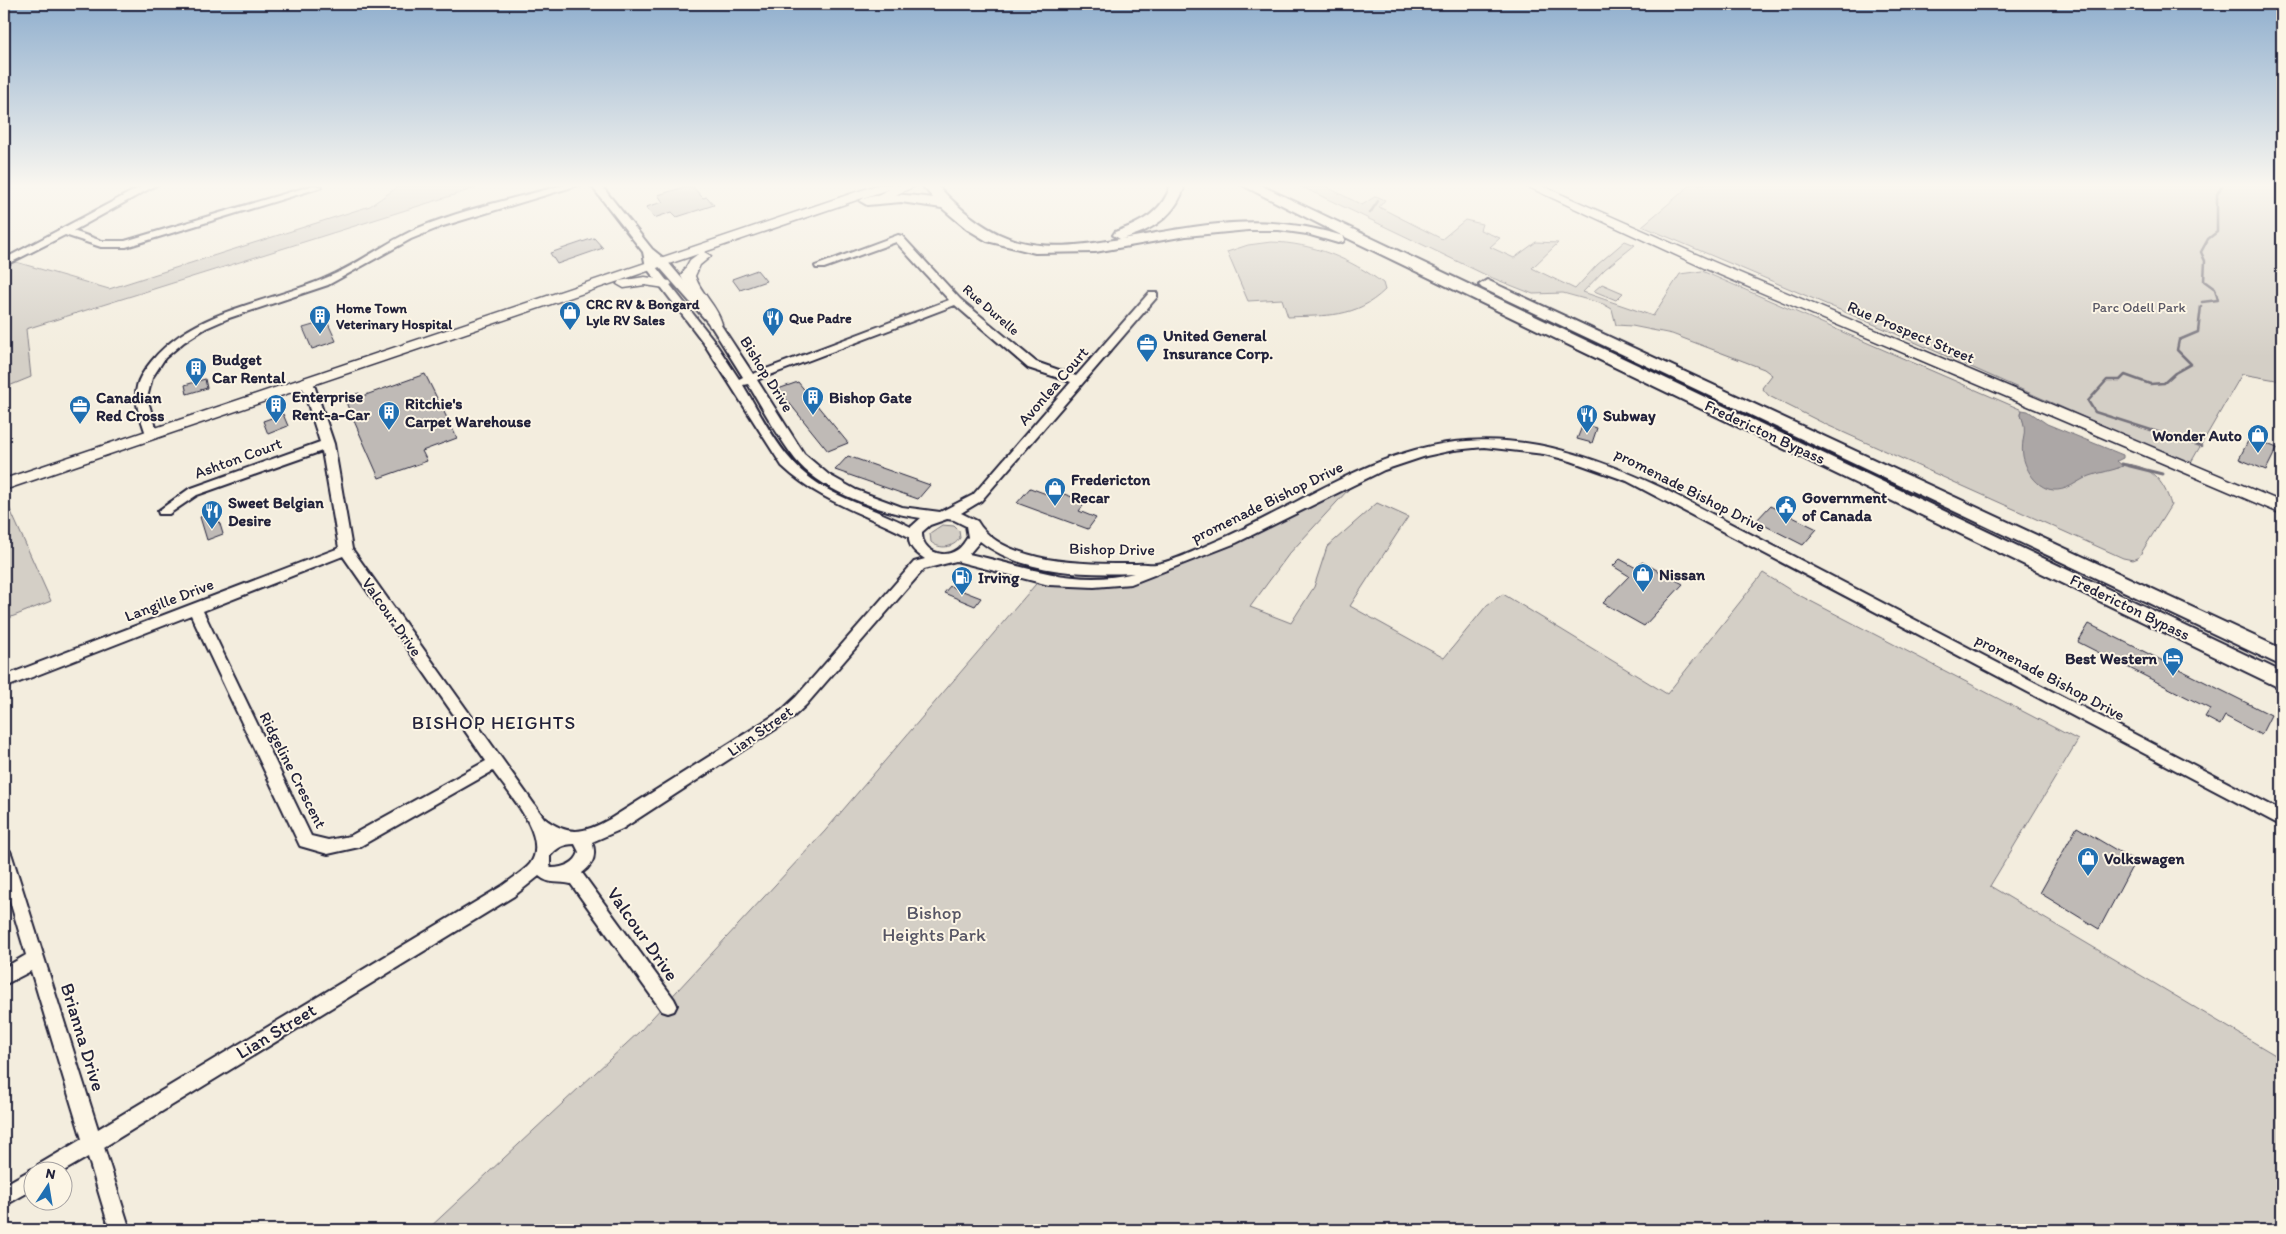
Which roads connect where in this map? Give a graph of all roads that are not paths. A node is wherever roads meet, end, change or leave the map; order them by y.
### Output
1 (44, 242) edge
2 (94, 242) edge
3 (134, 242) edge
4 (402, 242) edge
5 (641, 242) edge
6 (733, 242) edge
7 (747, 242) edge
8 (888, 242) edge
9 (901, 242) edge
10 (1006, 242) edge
11 (1050, 242) edge
12 (1080, 242) edge
13 (1136, 242) edge
14 (1345, 242) edge
15 (1366, 242) edge
16 (1396, 242) edge
17 (1657, 242) edge
18 (704, 256) junction
19 (4, 263) edge
20 (820, 266) dead end
21 (660, 268) junction
22 (665, 284) junction
23 (616, 285) junction
24 (1153, 295) dead end
25 (565, 296) junction
26 (956, 301) junction
27 (715, 324) junction
28 (1550, 331) junction
29 (750, 379) junction
30 (1079, 381) junction
31 (307, 382) junction
32 (736, 384) junction
33 (152, 434) junction
34 (328, 444) junction
35 (4, 485) edge
36 (977, 498) junction
37 (2282, 508) edge
38 (164, 511) dead end
39 (942, 515) junction
40 (974, 528) junction
41 (915, 535) junction
42 (918, 549) junction
43 (346, 550) junction
44 (950, 557) junction
45 (919, 565) junction
46 (1163, 567) junction
47 (195, 609) junction
48 (2282, 658) edge
49 (2282, 681) edge
50 (4, 682) edge
51 (495, 763) junction
52 (2282, 819) edge
53 (538, 823) junction
54 (616, 824) junction
55 (572, 838) junction
56 (4, 856) edge
57 (585, 857) junction
58 (541, 858) junction
59 (560, 876) junction
60 (584, 887) junction
61 (508, 891) junction
62 (36, 959) junction
63 (4, 977) edge
64 (668, 1005) dead end
65 (93, 1142) junction
66 (61, 1162) edge
67 (22, 1185) edge
68 (4, 1196) edge
69 (120, 1230) edge

1 - 19 street
2 - 3 street
4 - 33 street
5 - 21 street
6 - 21 main road
7 - 18 main road
8 - 20 street
9 - 26 street, Rue Durelle
10 - 13 highway
11 - 12 highway
14 - 28 highway
15 - 28 highway, Fredericton Bypass
16 - 48 highway, Fredericton Bypass
17 - 37 main road, Rue Prospect Street
18 - 21 main road
18 - 27 main road
21 - 22 street, Bishop Drive
21 - 23 main road
21 - 25 main road
21 - 27 street, Bishop Drive
22 - 23 main road
22 - 32 street, Bishop Drive
23 - 25 main road
24 - 30 street, Avonlea Court
25 - 31 main road
26 - 29 street
26 - 30 street, Rue Durelle
27 - 29 street, Bishop Drive
28 - 49 highway, Fredericton Bypass
29 - 32 street
29 - 39 street, Bishop Drive
30 - 36 street, Avonlea Court
31 - 33 main road
31 - 34 street, Valcour Drive
32 - 41 street, Bishop Drive
33 - 35 main road
34 - 38 street, Ashton Court
34 - 43 street, Valcour Drive
36 - 39 street, Avonlea Court
36 - 40 street, Avonlea Court
39 - 40 street
39 - 41 street
40 - 44 street
40 - 46 street, Bishop Drive
41 - 42 street
42 - 44 street
42 - 45 street
43 - 47 street, Langille Drive
43 - 51 street, Valcour Drive
44 - 45 street
44 - 46 street, Bishop Drive
45 - 54 street, Lian Street
46 - 52 street, promenade Bishop Drive
47 - 50 street, Langille Drive
47 - 51 street, Ridgeline Crescent
51 - 53 street, Valcour Drive
53 - 55 street, Valcour Drive
53 - 58 street, Valcour Drive
54 - 55 street, Lian Street
54 - 57 street, Lian Street
55 - 57 street, Valcour Drive
55 - 58 street
56 - 62 street, Brianna Drive
57 - 59 street
57 - 60 street, Valcour Drive
58 - 59 street, Valcour Drive
58 - 61 street, Lian Street
59 - 60 street, Valcour Drive
59 - 61 street, Lian Street
60 - 64 street, Valcour Drive
61 - 65 street, Lian Street
62 - 63 street
62 - 65 street, Brianna Drive
65 - 66 street, Lian Street
65 - 69 street, Brianna Drive
67 - 68 street

